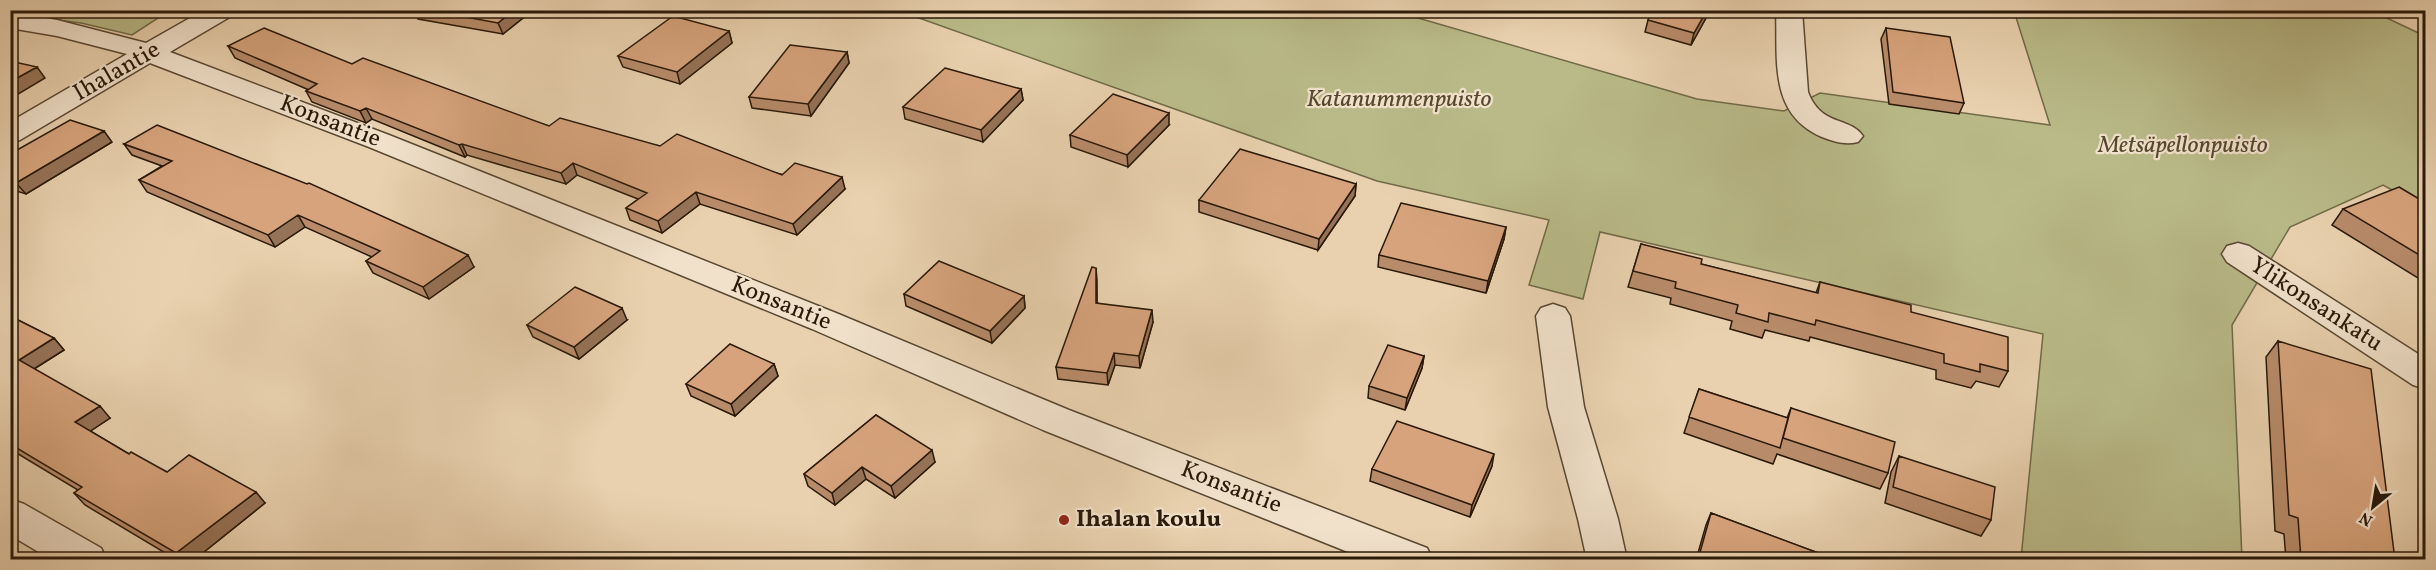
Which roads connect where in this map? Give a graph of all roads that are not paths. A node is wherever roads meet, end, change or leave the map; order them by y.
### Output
1 (224, 10) edge
2 (1789, 10) edge
3 (10, 20) edge
4 (147, 52) junction
5 (10, 134) edge
6 (1848, 136) dead end
7 (2238, 254) dead end
8 (1553, 316) dead end
9 (2426, 376) edge
10 (10, 515) edge
11 (87, 560) edge
12 (1413, 560) edge
13 (1607, 560) edge

1 - 4 street, Ihalantie
2 - 6 street
3 - 4 street, Konsantie
4 - 5 street, Ihalantie
4 - 12 street, Konsantie
7 - 9 street, Ylikonsankatu
8 - 13 street
10 - 11 street

